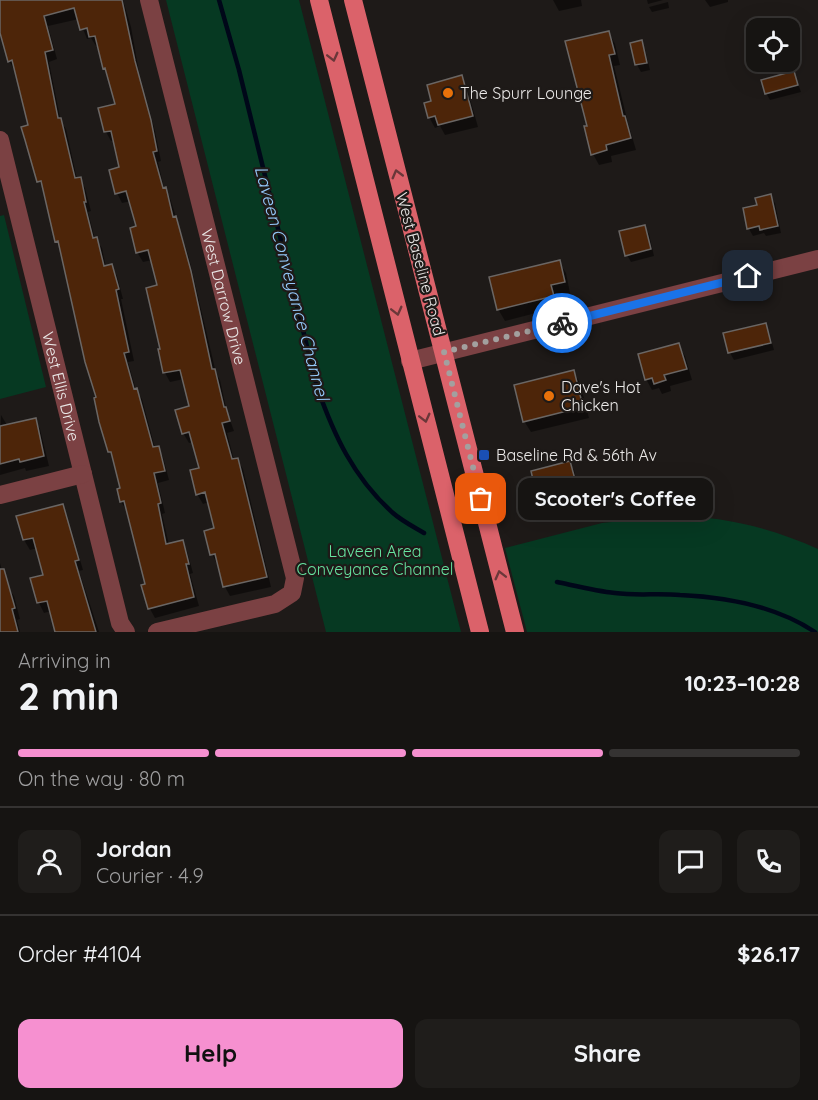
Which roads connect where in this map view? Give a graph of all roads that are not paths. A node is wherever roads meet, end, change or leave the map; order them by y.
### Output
1 (149, 0) edge
2 (319, 0) edge
3 (353, 0) edge
4 (0, 140) edge
5 (818, 258) edge
6 (444, 352) junction
7 (410, 361) junction
8 (83, 474) junction
9 (0, 495) edge
10 (126, 632) edge
11 (157, 632) edge
12 (480, 632) edge
13 (515, 632) edge

1 - 11 street, West Darrow Drive
2 -> 7 main road, West Baseline Road
6 -> 3 main road, West Baseline Road
4 - 8 street, West Ellis Drive
5 - 6 street
6 - 7 street
13 -> 6 main road, West Baseline Road
7 -> 12 main road, West Baseline Road
8 - 9 street
8 - 10 street, West Ellis Drive

